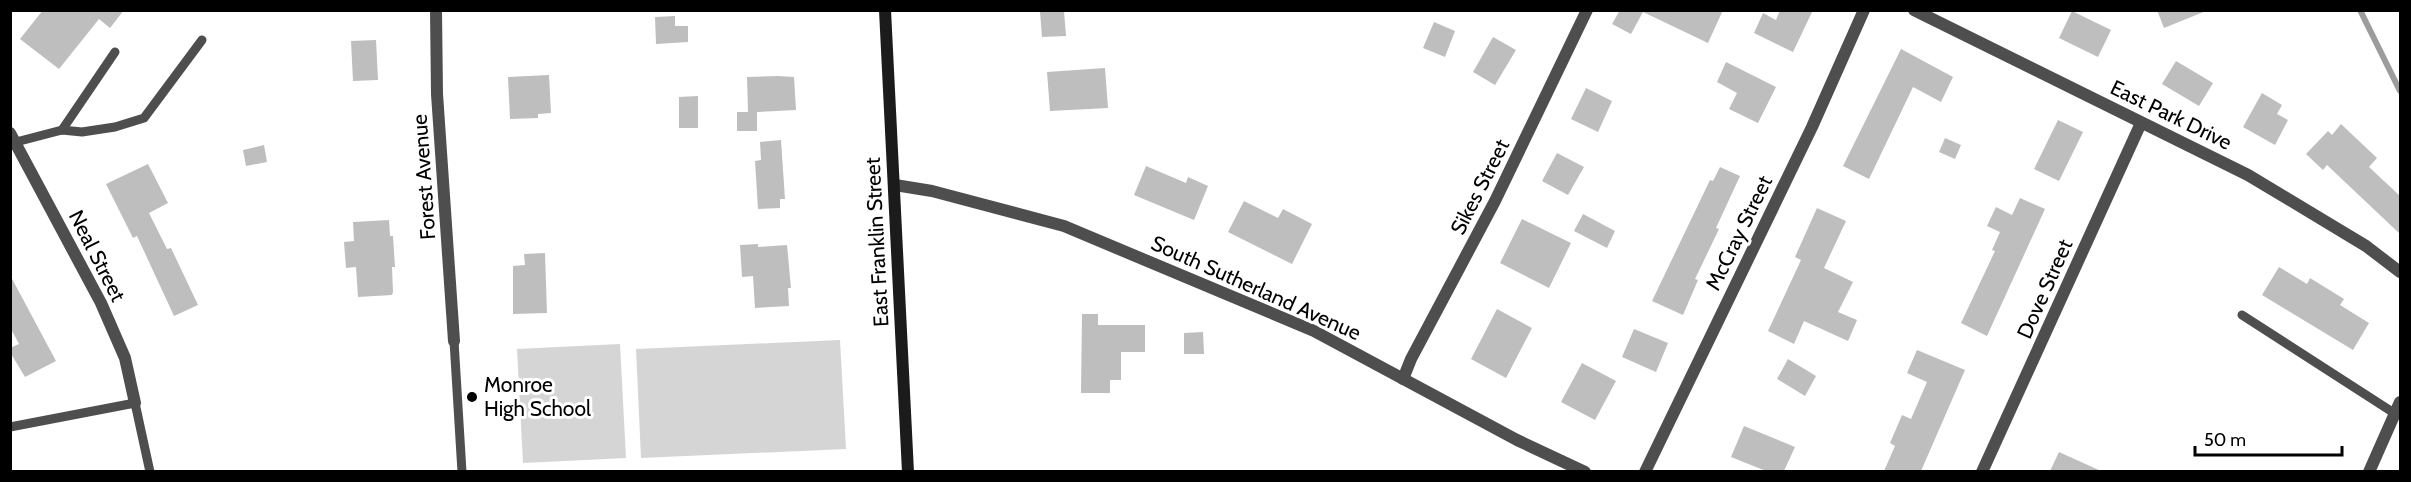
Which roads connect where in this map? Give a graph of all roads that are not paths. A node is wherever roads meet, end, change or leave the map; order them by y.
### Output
1 (436, 10) edge
2 (885, 10) edge
3 (1587, 10) edge
4 (1864, 10) edge
5 (1914, 10) edge
6 (202, 40) dead end
7 (115, 52) dead end
8 (2141, 123) junction
9 (62, 130) junction
10 (13, 138) edge
11 (895, 185) junction
12 (2400, 272) edge
13 (2242, 315) dead end
14 (454, 341) joint
15 (1403, 378) junction
16 (135, 403) junction
17 (2397, 407) edge
18 (10, 427) edge
19 (150, 471) edge
20 (462, 471) edge
21 (908, 471) edge
22 (1585, 471) edge
23 (1645, 471) edge
24 (1982, 471) edge
25 (2369, 471) edge

1 - 14 street, Forest Avenue
2 - 11 main road, East Franklin Street
3 - 15 street, Sikes Street
4 - 23 street, McCray Street
5 - 8 street, East Park Drive
6 - 9 lane
7 - 9 lane
8 - 12 street, East Park Drive
8 - 24 street, Dove Street
9 - 10 lane
10 - 16 street, Neal Street
11 - 15 street, South Sutherland Avenue
11 - 21 main road, East Franklin Street
13 - 17 lane
14 - 20 lane
15 - 22 street, South Sutherland Avenue
16 - 18 lane
16 - 19 lane
17 - 25 street

